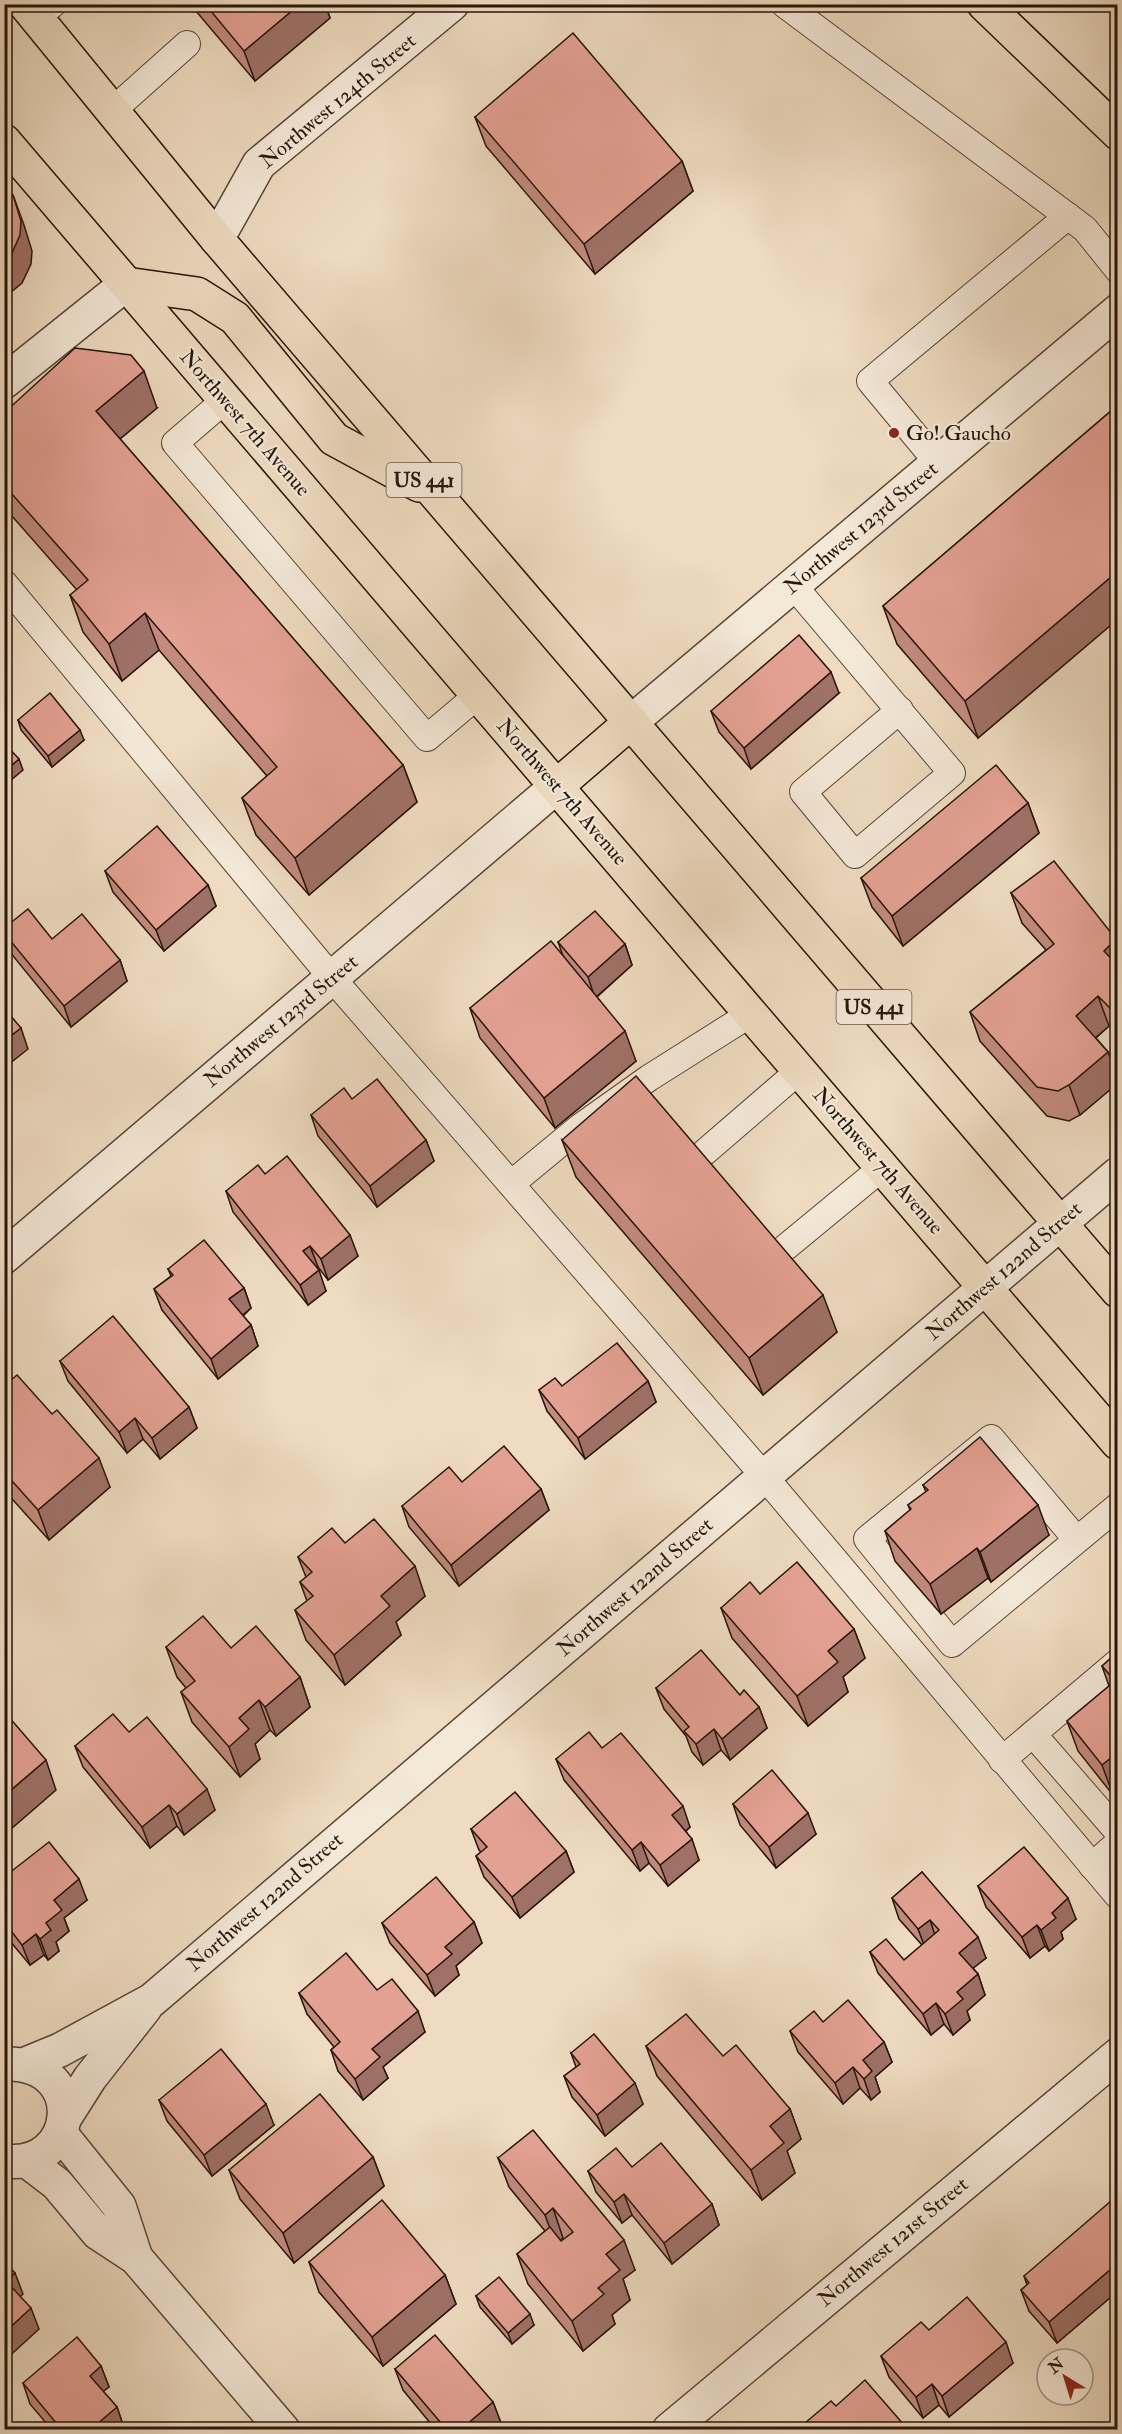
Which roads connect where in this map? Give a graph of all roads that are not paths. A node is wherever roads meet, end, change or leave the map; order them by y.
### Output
1 (452, 4) edge
2 (784, 4) edge
3 (984, 4) edge
4 (38, 9) edge
5 (187, 44) dead end
6 (112, 111) junction
7 (1118, 133) edge
8 (4, 141) edge
9 (1068, 216) junction
10 (217, 239) junction
11 (1118, 270) edge
12 (126, 284) junction
13 (1118, 311) edge
14 (4, 382) edge
15 (225, 399) junction
16 (938, 463) junction
17 (436, 494) junction
18 (4, 583) edge
19 (793, 585) junction
20 (478, 694) junction
21 (900, 710) junction
22 (631, 722) junction
23 (557, 786) junction
24 (332, 978) junction
25 (752, 1013) junction
26 (800, 1070) junction
27 (705, 1152) dead end
28 (883, 1167) junction
29 (1118, 1174) edge
30 (511, 1184) junction
31 (1059, 1223) junction
32 (786, 1246) dead end
33 (4, 1257) edge
34 (986, 1287) junction
35 (1118, 1291) edge
36 (1118, 1443) edge
37 (764, 1476) junction
38 (1118, 1506) edge
39 (1077, 1540) junction
40 (1118, 1662) edge
41 (1033, 1734) junction
42 (1002, 1760) junction
43 (1118, 1832) edge
44 (1118, 1843) edge
45 (1092, 1866) junction
46 (1118, 1896) edge
47 (152, 2000) junction
48 (1118, 2055) edge
49 (11, 2063) edge
50 (63, 2127) junction
51 (11, 2161) edge
52 (136, 2258) junction
53 (283, 2430) edge
54 (669, 2430) edge

1 - 10 street, Northwest 124th Street
2 - 9 lane
3 - 7 main road
4 - 6 main road, US 441
5 - 6 lane
6 - 10 main road, US 441
8 - 12 main road, Northwest 7th Avenue
9 - 11 lane
9 - 16 lane
10 - 17 main road, US 441
12 - 14 street
12 - 15 main road, Northwest 7th Avenue
12 - 17 main road
13 - 16 street, Northwest 123rd Street
15 - 20 main road, Northwest 7th Avenue
15 - 20 lane
16 - 19 street, Northwest 123rd Street
17 - 22 main road, US 441
18 - 24 lane
19 - 21 lane
19 - 22 street, Northwest 123rd Street
20 - 23 main road, Northwest 7th Avenue
21 - 21 lane
22 - 23 main road
22 - 31 main road, US 441
23 - 24 street, Northwest 123rd Street
23 - 25 main road, Northwest 7th Avenue
24 - 30 lane
24 - 33 street, Northwest 123rd Street
25 - 26 main road, Northwest 7th Avenue
25 - 30 lane
26 - 27 lane
26 - 28 main road, Northwest 7th Avenue
28 - 32 lane
28 - 34 main road, Northwest 7th Avenue
29 - 31 street, Northwest 122nd Street
30 - 37 lane
31 - 34 street, Northwest 122nd Street
31 - 35 main road, US 441
34 - 36 main road, Northwest 7th Avenue
34 - 37 street, Northwest 122nd Street
37 - 42 lane
37 - 47 street, Northwest 122nd Street
38 - 39 lane
39 - 39 lane
40 - 41 lane
41 - 42 lane
41 - 43 lane
42 - 45 lane
44 - 45 lane
45 - 46 lane
47 - 49 street, Northwest 122nd Street
47 - 50 street, Northwest 122nd Street
48 - 54 street, Northwest 121st Street
49 - 50 street
50 - 51 street, Northwest 122nd Street
50 - 52 street
51 - 52 street
52 - 53 street

